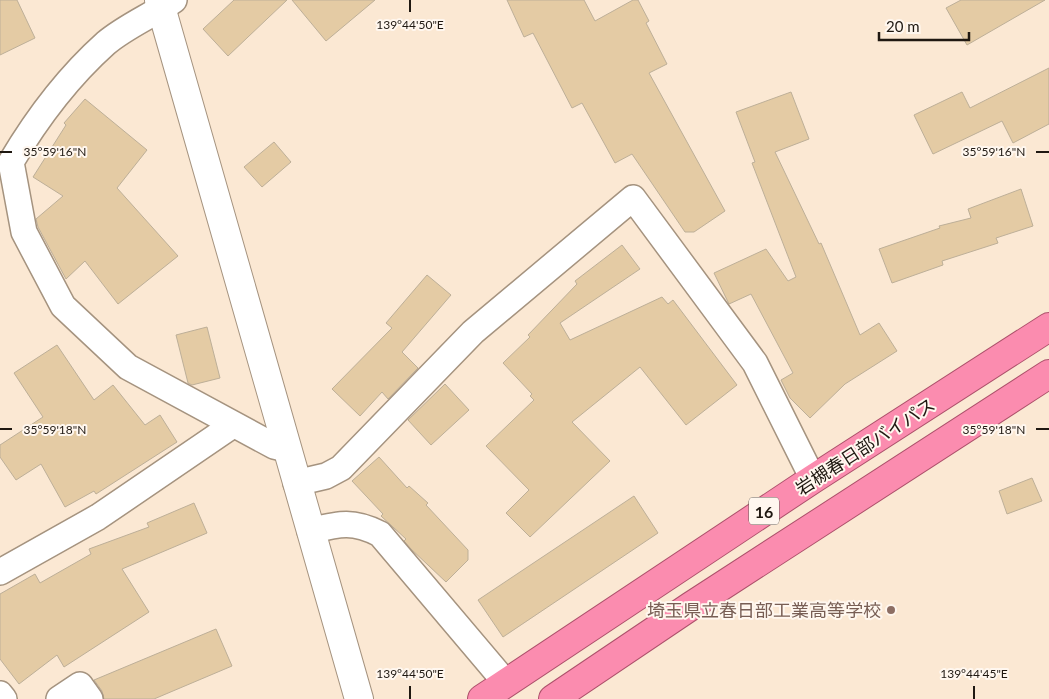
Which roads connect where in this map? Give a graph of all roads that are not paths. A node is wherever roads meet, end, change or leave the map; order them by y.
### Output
1 (165, 3) edge
2 (6, 159) edge
3 (1049, 327) edge
4 (1049, 374) edge
5 (233, 425) junction
6 (287, 449) junction
7 (813, 479) junction
8 (296, 483) junction
9 (310, 531) junction
10 (0, 572) edge
11 (506, 683) junction
12 (0, 694) edge
13 (4, 699) edge
14 (58, 699) edge
15 (90, 699) edge
16 (359, 699) edge
17 (482, 699) edge
18 (553, 699) edge

1 - 2 street
1 - 6 street
2 - 5 street
3 - 7 highway, 岩槻春日部バイパス / 16
4 - 18 highway, 16
5 - 6 street
5 - 10 street
6 - 8 street
7 - 8 street
7 - 11 highway, 岩槻春日部バイパス / 16
8 - 9 street
9 - 11 street
9 - 16 street
11 - 17 highway, 岩槻春日部バイパス / 16
12 - 13 street
14 - 15 street

